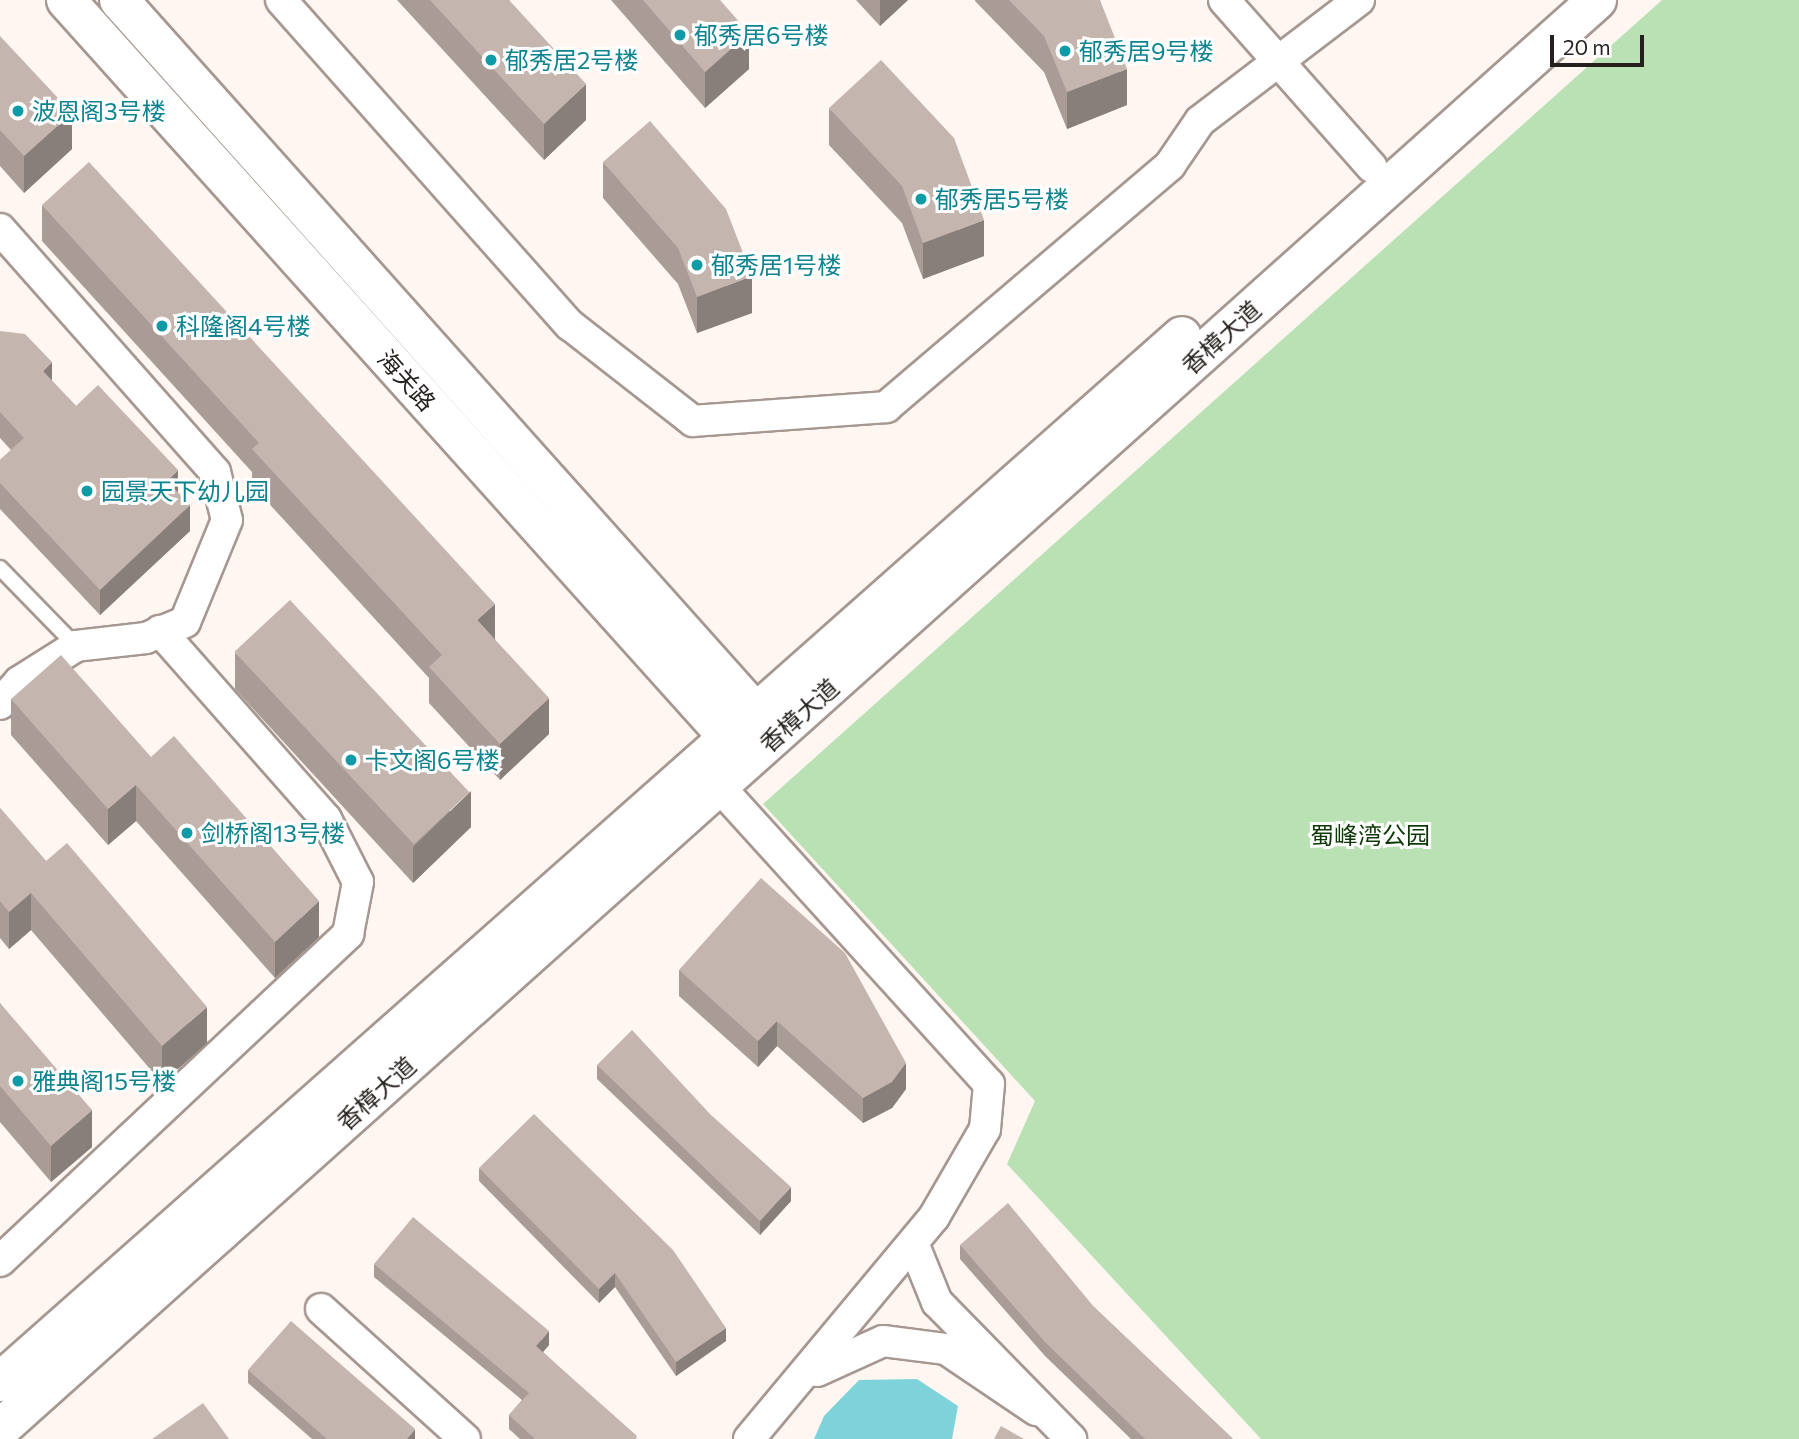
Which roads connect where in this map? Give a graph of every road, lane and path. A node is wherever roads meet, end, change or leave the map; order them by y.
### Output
1 (66, 0) edge
2 (119, 0) edge
3 (281, 0) edge
4 (1224, 0) edge
5 (1359, 0) edge
6 (1561, 0) edge
7 (1597, 0) edge
8 (1279, 61) junction
9 (1372, 167) junction
10 (0, 229) edge
11 (0, 568) edge
12 (160, 631) junction
13 (76, 646) junction
14 (0, 704) edge
15 (752, 736) junction
16 (709, 775) junction
17 (914, 1243) junction
18 (0, 1261) edge
19 (321, 1309) dead end
20 (804, 1376) junction
21 (0, 1382) edge
22 (1036, 1410) junction
23 (0, 1429) edge
24 (465, 1439) edge
25 (749, 1439) edge
26 (1071, 1439) edge

1 - 15 street, 海关路
2 - 15 street, 海关路
3 - 8 street
4 - 8 street
5 - 8 street
6 - 9 street, 香樟大道
7 - 15 street, 香樟大道
8 - 9 street
9 - 15 street, 香樟大道
10 - 12 street
11 - 13 lane
12 - 13 street
12 - 18 street
13 - 14 street
15 - 16 street, 香樟大道
16 - 17 street
16 - 21 street, 香樟大道
16 - 23 street, 香樟大道
17 - 20 street
17 - 22 street
19 - 24 street
20 - 22 street
20 - 25 street
22 - 26 street

